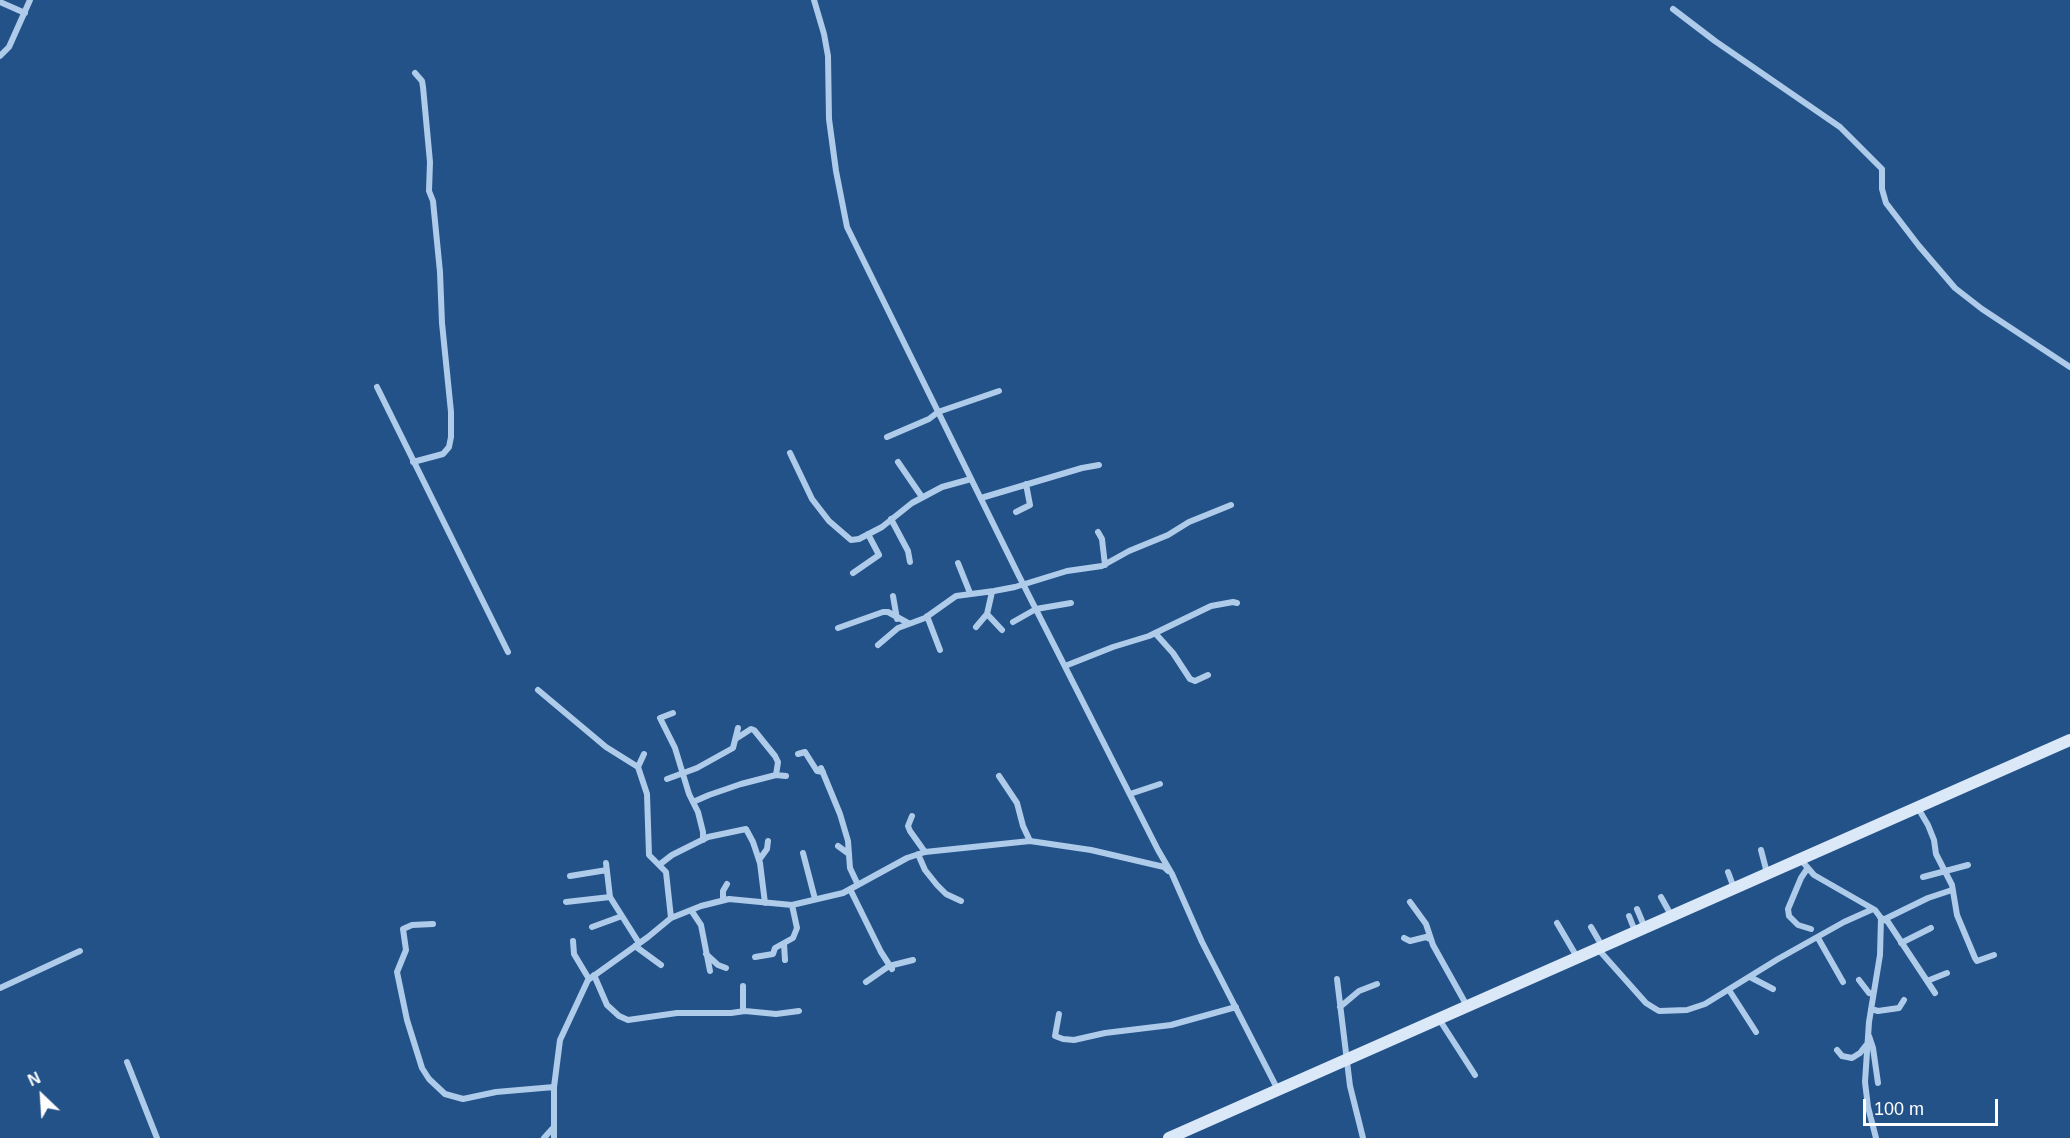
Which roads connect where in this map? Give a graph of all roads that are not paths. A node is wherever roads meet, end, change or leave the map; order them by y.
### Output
1 (30, 0) edge
2 (814, 0) edge
3 (0, 2) edge
4 (1673, 9) dead end
5 (25, 13) junction
6 (0, 56) edge
7 (415, 73) dead end
8 (2070, 367) edge
9 (377, 387) dead end
10 (999, 391) dead end
11 (938, 412) junction
12 (887, 437) dead end
13 (790, 453) dead end
14 (413, 462) junction
15 (898, 462) dead end
16 (1099, 465) dead end
17 (971, 479) junction
18 (1026, 484) junction
19 (922, 497) junction
20 (981, 498) junction
21 (1231, 505) dead end
22 (1016, 512) dead end
23 (891, 519) junction
24 (1098, 532) dead end
25 (868, 534) junction
26 (910, 562) dead end
27 (958, 563) dead end
28 (1105, 565) junction
29 (853, 573) dead end
30 (1024, 584) junction
31 (992, 592) junction
32 (970, 593) junction
33 (893, 596) dead end
34 (1071, 603) dead end
35 (1236, 603) dead end
36 (1036, 609) junction
37 (987, 614) junction
38 (896, 616) junction
39 (927, 616) junction
40 (1013, 622) dead end
41 (908, 623) junction
42 (976, 627) dead end
43 (838, 628) dead end
44 (898, 628) junction
45 (1002, 630) dead end
46 (1155, 633) junction
47 (878, 645) dead end
48 (940, 650) dead end
49 (508, 652) dead end
50 (1065, 666) junction
51 (1208, 675) dead end
52 (538, 690) dead end
53 (673, 713) dead end
54 (738, 729) dead end
55 (737, 738) junction
56 (2070, 740) edge
57 (644, 754) dead end
58 (798, 754) dead end
59 (638, 767) junction
60 (683, 772) junction
61 (777, 775) junction
62 (786, 776) dead end
63 (999, 776) dead end
64 (667, 779) dead end
65 (1160, 784) dead end
66 (1130, 794) junction
67 (693, 802) junction
68 (1917, 807) junction
69 (912, 816) dead end
70 (703, 840) junction
71 (768, 841) dead end
72 (1030, 841) junction
73 (838, 846) dead end
74 (1761, 850) dead end
75 (925, 852) junction
76 (803, 853) dead end
77 (849, 854) junction
78 (918, 854) junction
79 (759, 860) junction
80 (1804, 864) junction
81 (659, 866) junction
82 (1968, 866) dead end
83 (1728, 872) dead end
84 (1946, 872) junction
85 (1172, 874) junction
86 (1767, 874) junction
87 (570, 876) dead end
88 (1923, 877) dead end
89 (727, 884) dead end
90 (858, 885) junction
91 (1734, 888) junction
92 (850, 889) junction
93 (1952, 890) junction
94 (610, 897) junction
95 (1661, 897) dead end
96 (815, 899) junction
97 (723, 900) junction
98 (960, 901) dead end
99 (566, 902) dead end
100 (1410, 902) dead end
101 (765, 903) junction
102 (792, 905) junction
103 (1637, 909) dead end
104 (1873, 909) junction
105 (691, 910) junction
106 (622, 916) junction
107 (1629, 916) dead end
108 (1672, 916) junction
109 (670, 918) junction
110 (1883, 918) junction
111 (1557, 923) dead end
112 (433, 924) dead end
113 (592, 927) dead end
114 (1591, 927) dead end
115 (1931, 928) dead end
116 (1811, 929) dead end
117 (1641, 930) junction
118 (1404, 938) dead end
119 (1818, 938) junction
120 (1431, 939) junction
121 (573, 941) dead end
122 (1901, 943) junction
123 (784, 944) junction
124 (637, 945) junction
125 (1600, 948) junction
126 (80, 951) dead end
127 (706, 954) junction
128 (1994, 955) dead end
129 (755, 957) dead end
130 (1577, 958) junction
131 (785, 960) dead end
132 (913, 960) dead end
133 (661, 965) dead end
134 (726, 968) dead end
135 (891, 968) junction
136 (710, 971) dead end
137 (1947, 973) dead end
138 (592, 977) junction
139 (1750, 977) junction
140 (1337, 979) dead end
141 (1858, 981) dead end
142 (1928, 981) junction
143 (866, 982) dead end
144 (1843, 982) dead end
145 (1377, 984) dead end
146 (743, 986) dead end
147 (0, 988) edge
148 (1773, 988) dead end
149 (1729, 990) junction
150 (1935, 993) dead end
151 (1874, 994) junction
152 (1904, 1000) dead end
153 (1340, 1006) junction
154 (1467, 1006) junction
155 (1236, 1007) junction
156 (1871, 1009) junction
157 (743, 1011) junction
158 (800, 1011) dead end
159 (1059, 1014) dead end
160 (1439, 1019) junction
161 (1756, 1032) dead end
162 (1868, 1032) junction
163 (1867, 1043) junction
164 (1837, 1050) dead end
165 (1346, 1060) junction
166 (127, 1062) dead end
167 (1475, 1075) dead end
168 (1878, 1083) dead end
169 (554, 1087) junction
170 (1278, 1090) junction
171 (553, 1128) junction
172 (158, 1138) edge
173 (544, 1138) edge
174 (554, 1138) edge
175 (1169, 1138) edge
176 (1363, 1138) edge
177 (1876, 1138) edge

1 - 5 street
2 - 11 street
3 - 5 street
4 - 8 street
5 - 6 street
7 - 14 street
9 - 14 street
10 - 11 street
11 - 12 street
11 - 17 street
13 - 25 street
14 - 49 street
15 - 19 street
16 - 18 street
17 - 19 street
17 - 20 street
18 - 20 street
18 - 22 street
19 - 23 street
20 - 30 street
21 - 28 street
23 - 25 street
23 - 26 street
24 - 28 street
25 - 29 street
27 - 32 street
28 - 30 street
30 - 31 street
30 - 36 street
31 - 32 street
31 - 37 street
32 - 39 street
33 - 38 street
34 - 36 street
35 - 46 street
36 - 40 street
36 - 50 street
37 - 42 street
37 - 45 street
38 - 41 street
38 - 43 street
38 - 44 street
39 - 41 street
39 - 48 street
41 - 44 street
44 - 47 street
46 - 50 street
46 - 51 street
50 - 66 street
52 - 59 street
53 - 60 street
54 - 55 street
55 - 60 street
55 - 61 street
56 - 68 street
57 - 59 street
58 - 77 street
59 - 81 street
60 - 64 street
60 - 67 street
61 - 62 street
61 - 67 street
63 - 72 street
65 - 66 street
66 - 85 street
67 - 70 street
68 - 80 street
68 - 84 street
69 - 75 street
70 - 79 street
70 - 81 street
71 - 79 street
72 - 75 street
72 - 85 street
73 - 77 street
74 - 86 street
75 - 78 street
76 - 96 street
77 - 90 street
78 - 90 street
78 - 98 street
79 - 101 street
80 - 86 street
80 - 104 street
80 - 116 street
81 - 109 street
82 - 84 street
83 - 91 street
84 - 88 street
84 - 93 street
85 - 155 street
86 - 91 street
87 - 94 street
89 - 97 street
90 - 92 street
91 - 108 street
92 - 96 street
92 - 135 street
93 - 110 street
93 - 128 street
94 - 99 street
94 - 106 street
95 - 108 street
96 - 102 street
97 - 101 street
97 - 105 street
100 - 120 street
101 - 102 street
102 - 123 street
103 - 117 street
104 - 110 street
104 - 119 street
105 - 109 street
105 - 127 street
106 - 113 street
106 - 124 street
107 - 117 street
108 - 117 street
109 - 124 street
110 - 122 street
110 - 151 street
111 - 130 street
112 - 169 street
114 - 125 street
115 - 122 street
117 - 125 street
118 - 120 street
119 - 139 street
119 - 144 street
120 - 154 street
121 - 138 street
122 - 142 street
123 - 129 street
123 - 131 street
124 - 133 street
124 - 138 street
125 - 130 street
125 - 149 street
126 - 147 street
127 - 134 street
127 - 136 street
130 - 154 street
132 - 135 street
135 - 143 street
137 - 142 street
138 - 157 street
138 - 169 street
139 - 148 street
139 - 149 street
140 - 153 street
141 - 151 street
142 - 150 street
145 - 153 street
146 - 157 street
149 - 161 street
151 - 156 street
152 - 156 street
153 - 165 street
154 - 160 street
155 - 159 street
155 - 170 street
156 - 162 street
157 - 158 street
160 - 165 street
160 - 167 street
162 - 163 street
162 - 168 street
163 - 164 street
163 - 177 street
165 - 170 street
165 - 176 street
166 - 172 street
169 - 171 street
170 - 175 street
171 - 173 street
171 - 174 street

